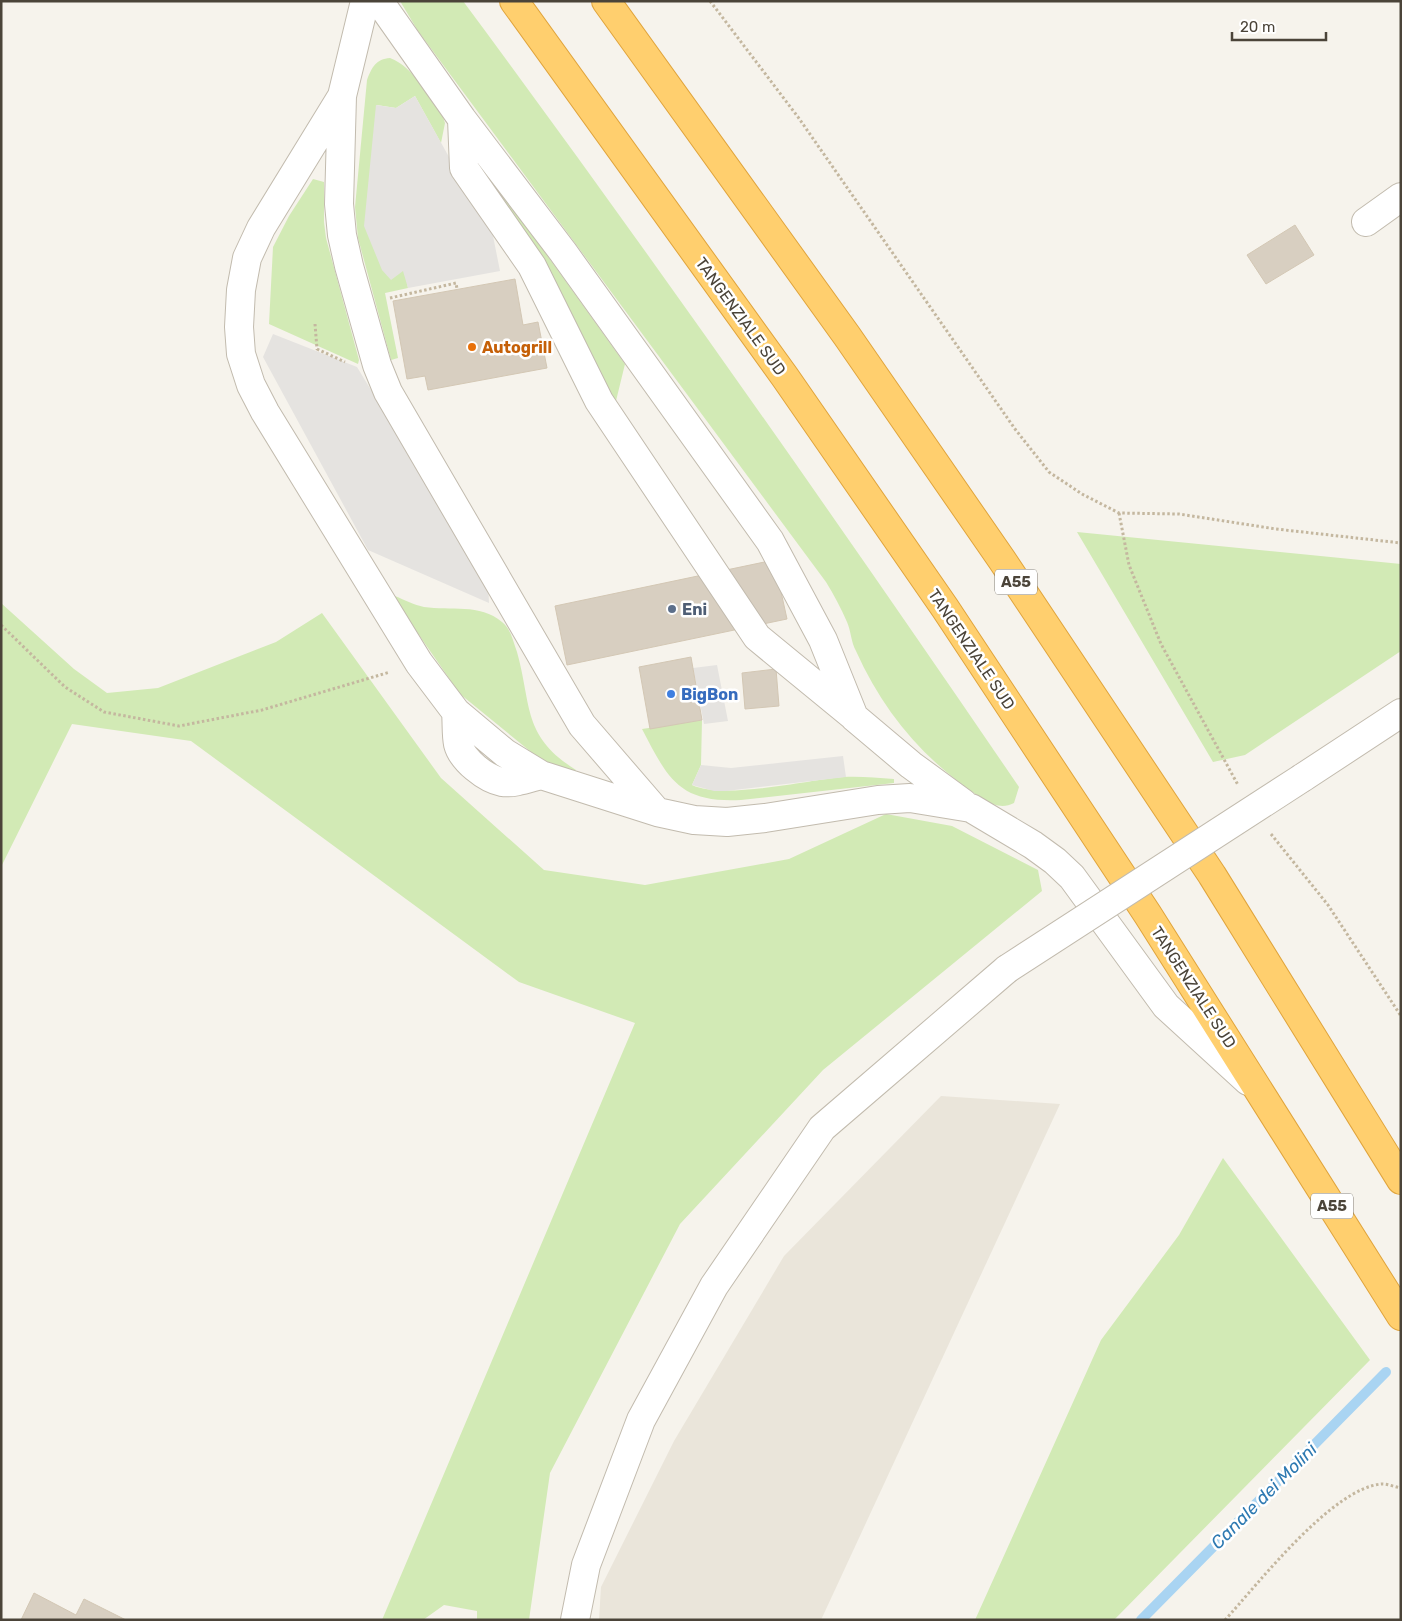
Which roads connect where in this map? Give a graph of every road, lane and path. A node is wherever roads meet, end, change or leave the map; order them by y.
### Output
1 (366, 1) edge
2 (379, 1) edge
3 (514, 1) edge
4 (606, 1) edge
5 (710, 1) edge
6 (342, 96) junction
7 (462, 120) junction
8 (1401, 197) edge
9 (1366, 222) dead end
10 (1119, 513) junction
11 (1401, 543) edge
12 (1, 625) edge
13 (419, 663) junction
14 (1401, 713) edge
15 (854, 717) junction
16 (1243, 791) dead end
17 (971, 808) junction
18 (657, 812) junction
19 (1268, 830) dead end
20 (1401, 1016) edge
21 (1264, 1096) junction
22 (1401, 1180) edge
23 (1401, 1316) edge
24 (1401, 1488) edge
25 (575, 1620) edge
26 (1225, 1620) edge

1 - 6 street
2 - 7 street
3 - 21 highway, TANGENZIALE SUD / A55
4 - 22 highway, A55
5 - 10 path
6 - 13 street
6 - 18 street
7 - 15 street
7 - 15 street
8 - 9 street
10 - 11 path
10 - 16 path
12 - 13 path
13 - 18 street
14 - 25 street, bridge
15 - 17 street
17 - 18 street
17 - 21 street
19 - 20 path
21 - 23 highway, TANGENZIALE SUD / A55
24 - 26 path

